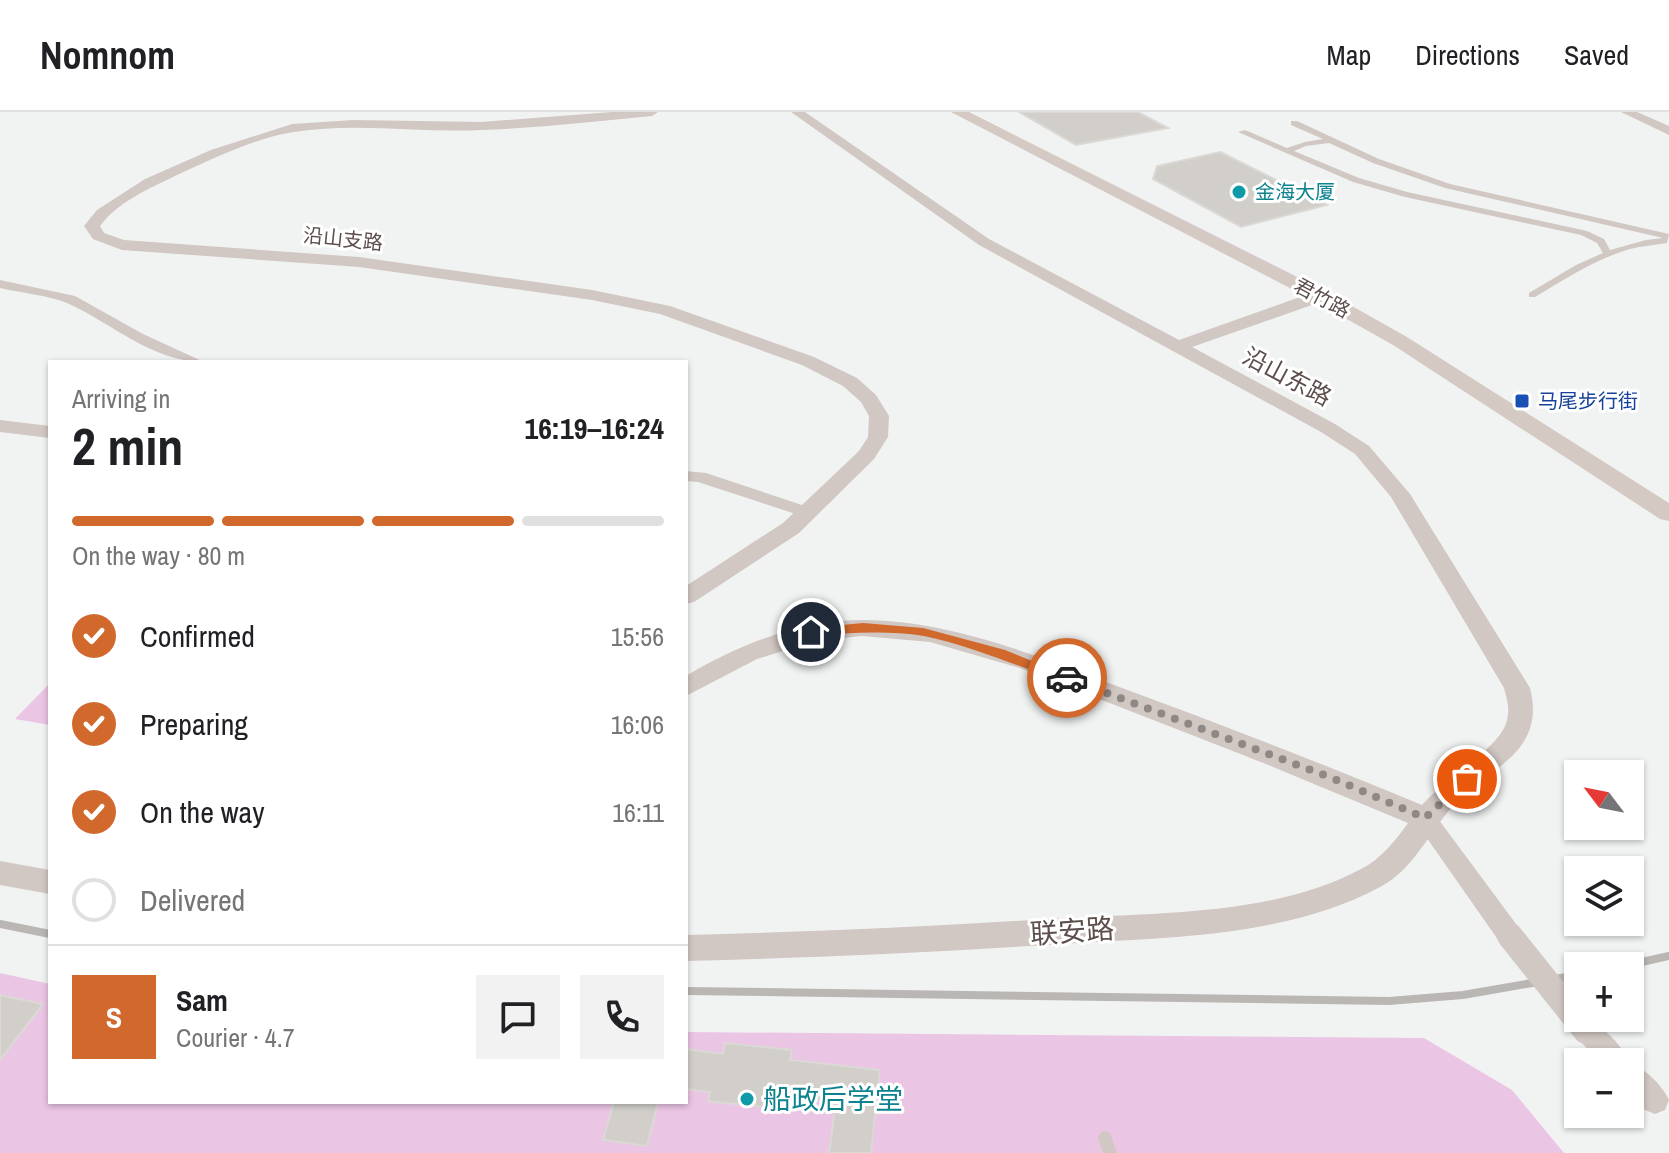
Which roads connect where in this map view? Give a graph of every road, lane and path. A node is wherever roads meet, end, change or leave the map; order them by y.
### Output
1 (652, 112) edge
2 (797, 112) edge
3 (958, 112) edge
4 (1627, 112) edge
5 (1294, 123) dead end
6 (1669, 131) edge
7 (1242, 132) dead end
8 (1333, 141) junction
9 (1287, 151) junction
10 (1669, 239) edge
11 (1608, 254) junction
12 (0, 284) edge
13 (1532, 295) dead end
14 (1320, 296) junction
15 (1177, 347) junction
16 (191, 360) edge
17 (0, 426) edge
18 (48, 432) edge
19 (688, 476) edge
20 (808, 513) junction
21 (1669, 514) edge
22 (688, 596) edge
23 (688, 686) edge
24 (1425, 818) junction
25 (0, 873) edge
26 (48, 882) edge
27 (688, 948) edge
28 (1602, 1048) edge
29 (1644, 1090) edge
30 (1655, 1101) dead end
31 (1105, 1138) dead end
32 (1110, 1153) edge

1 - 20 street, 沿山支路
2 - 15 street, 沿山东路
3 - 14 main road, 君竹路
4 - 6 street
5 - 8 street
7 - 9 street
8 - 9 street
8 - 10 street
9 - 11 street
10 - 11 street
11 - 13 street
12 - 16 street
14 - 15 street
14 - 21 main road, 君竹路
15 - 24 street, 沿山东路
17 - 18 street
19 - 20 street
20 - 22 street, 沿山支路
23 - 24 street
24 - 27 street, 联安路
24 - 28 street, bridge
25 - 26 street
29 - 30 street
31 - 32 lane

